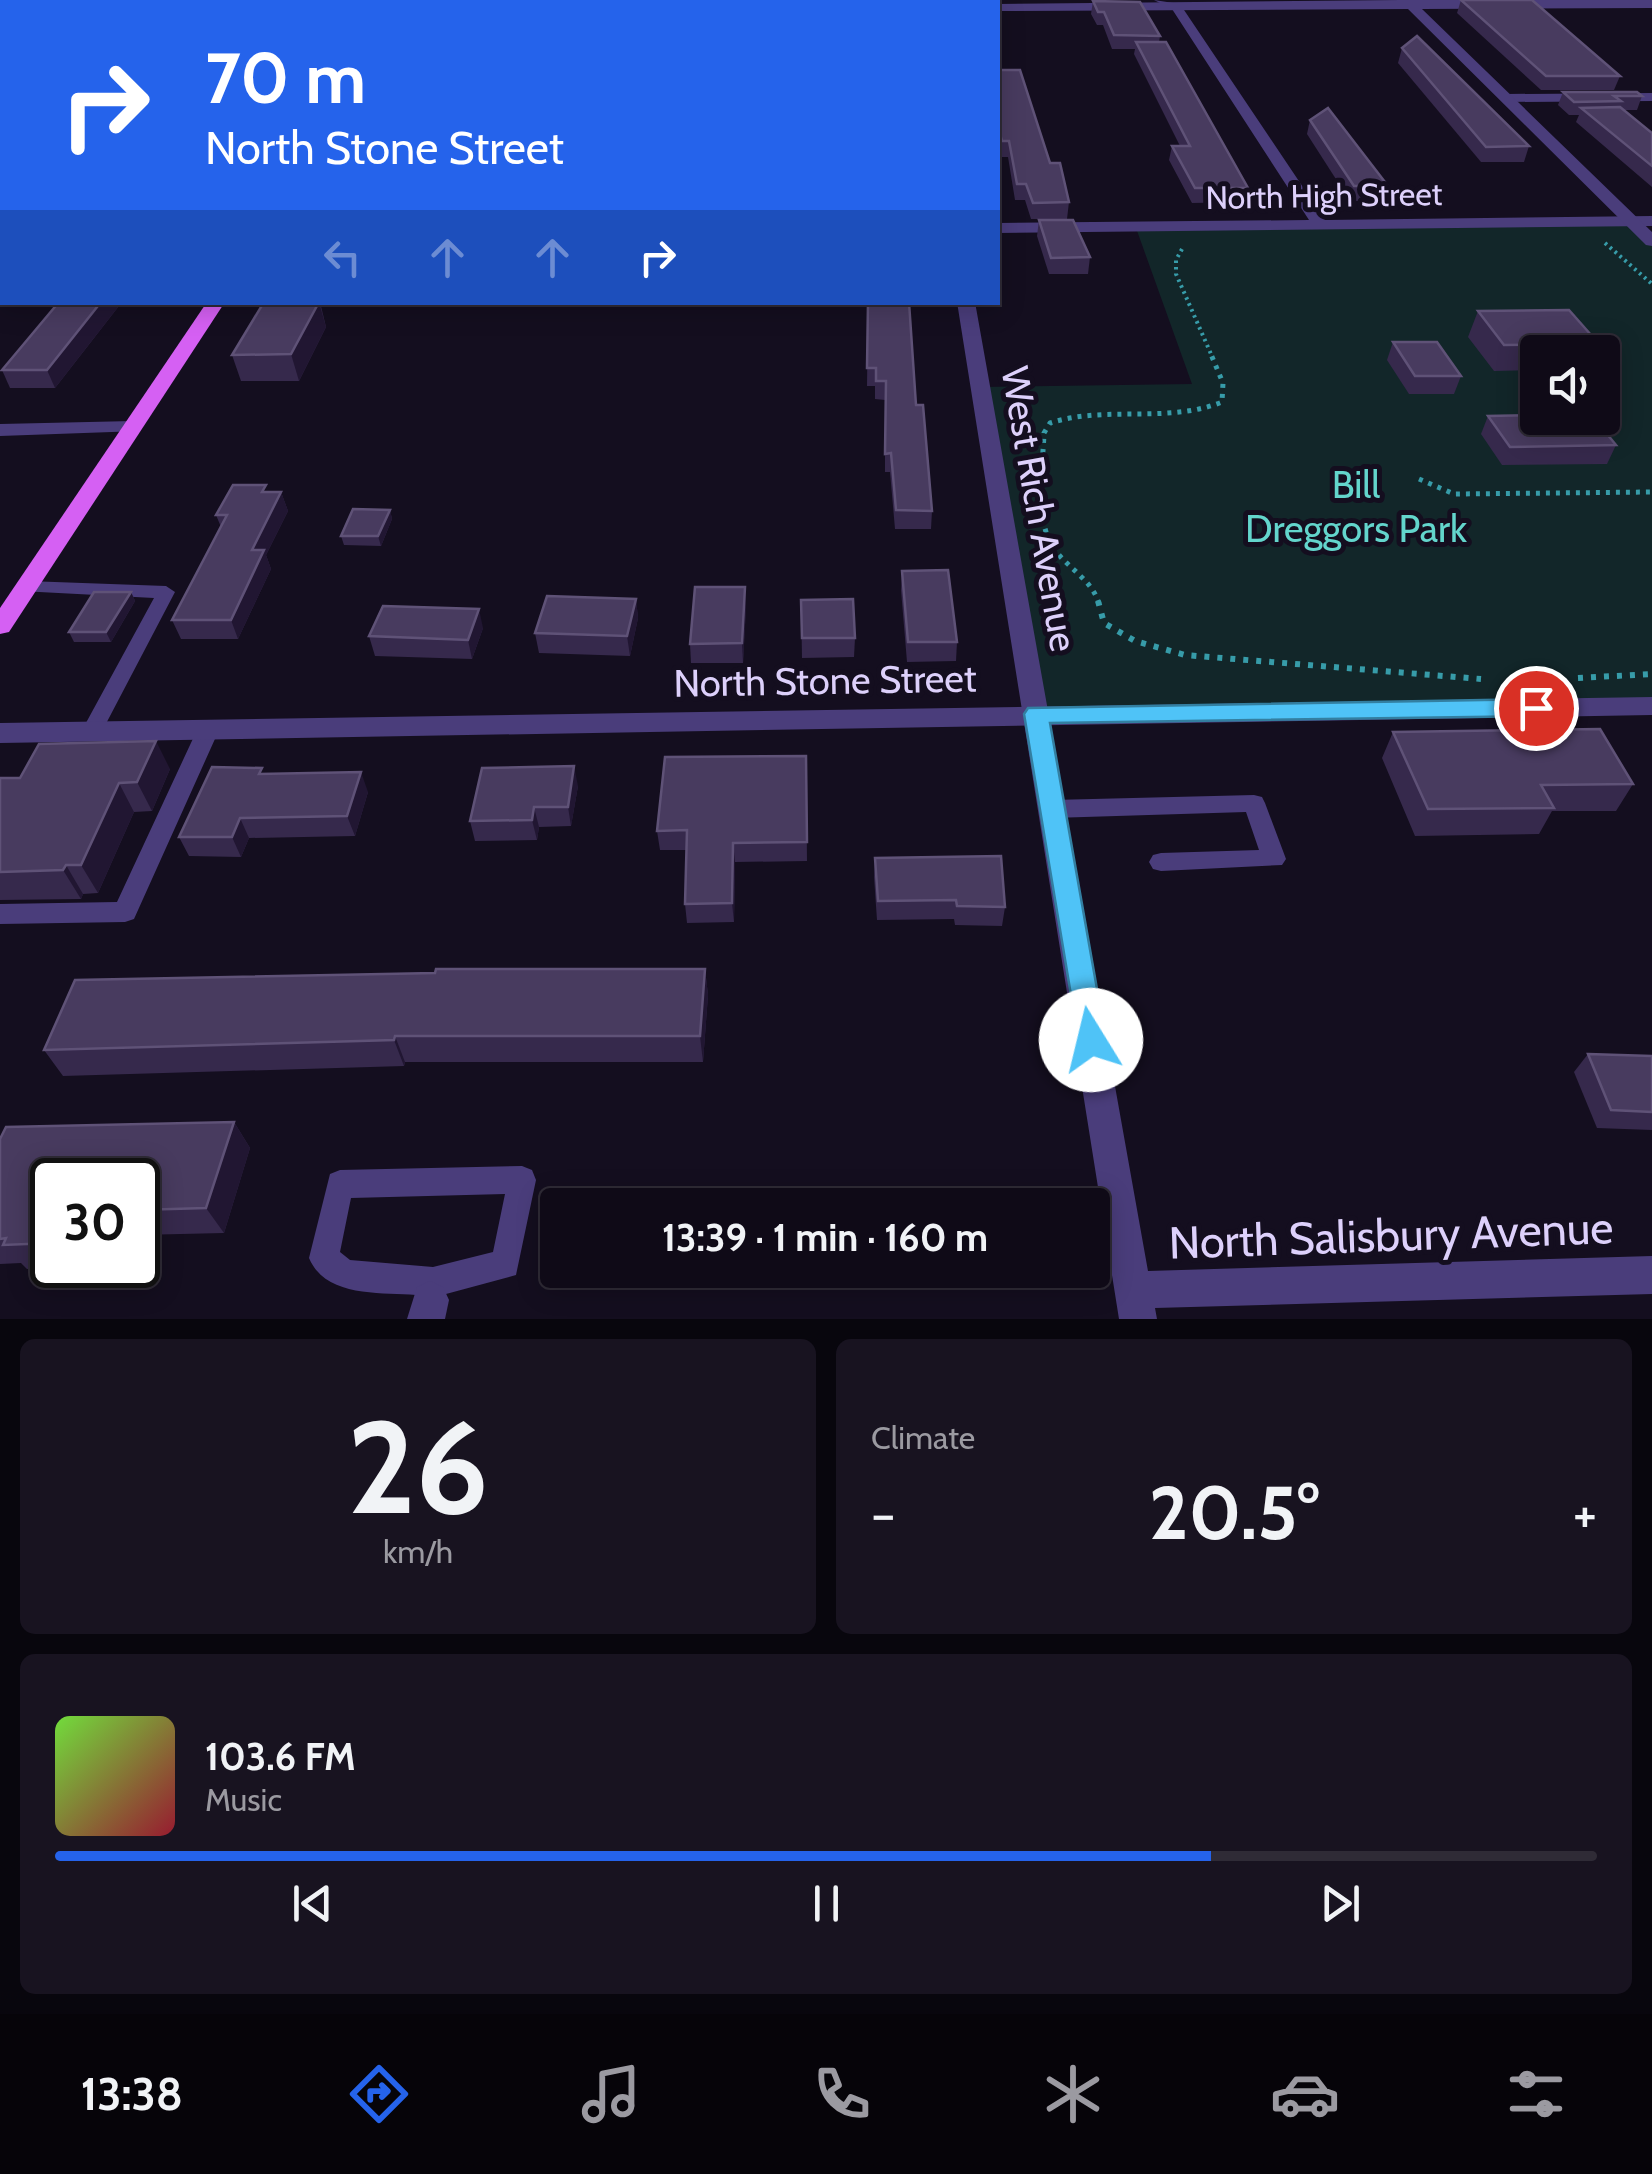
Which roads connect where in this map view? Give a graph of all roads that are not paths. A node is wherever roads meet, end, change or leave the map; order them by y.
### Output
1 (1160, 0) edge
2 (1585, 2) edge
3 (1409, 3) edge
4 (1652, 4) edge
5 (1176, 7) junction
6 (1000, 8) edge
7 (1652, 97) edge
8 (1506, 98) junction
9 (1632, 221) junction
10 (1652, 221) edge
11 (1321, 226) junction
12 (1000, 228) edge
13 (1652, 240) edge
14 (214, 305) edge
15 (967, 305) edge
16 (134, 427) junction
17 (0, 430) edge
18 (26, 587) junction
19 (0, 626) edge
20 (1652, 706) edge
21 (1036, 714) junction
22 (208, 730) junction
23 (92, 732) junction
24 (2, 737) edge
25 (1052, 809) junction
26 (1161, 862) dead end
27 (0, 914) edge
28 (1652, 1275) edge
29 (430, 1300) edge
30 (1135, 1304) edge

1 - 5 street
2 - 3 street
2 - 4 street
3 - 5 street
3 - 8 street
5 - 6 street
5 - 11 street
7 - 8 street
8 - 9 street
9 - 10 street, North High Street
9 - 11 street, North High Street
9 - 13 street
11 - 12 street, North High Street
14 - 16 main road
15 - 21 street, West Rich Avenue
16 - 17 street
16 - 18 main road
18 - 19 main road
18 - 23 lane
20 - 21 street, North Stone Street
21 - 22 street, North Stone Street
21 - 25 street, West Rich Avenue
22 - 23 street, North Stone Street
22 - 27 lane
23 - 24 street, North Stone Street
25 - 26 lane
25 - 30 street, West Rich Avenue
28 - 30 street, North Salisbury Avenue
29 - 29 lane

